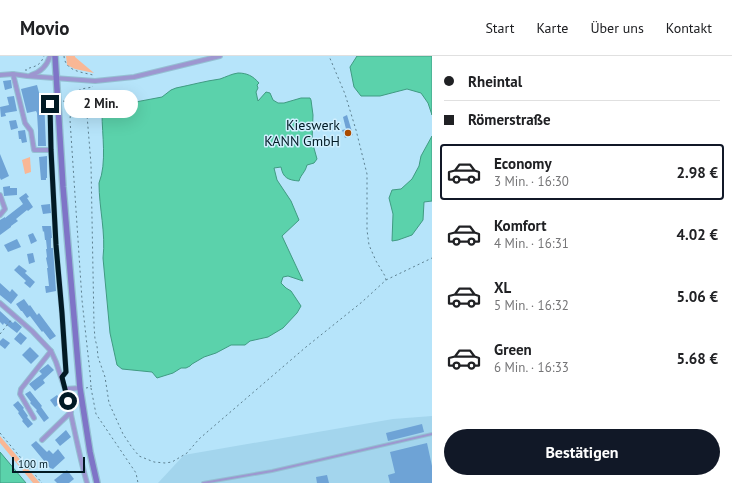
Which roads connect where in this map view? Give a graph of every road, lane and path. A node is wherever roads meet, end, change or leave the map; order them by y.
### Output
1 (44, 56) edge
2 (50, 56) edge
3 (55, 56) edge
4 (64, 56) edge
5 (220, 56) edge
6 (329, 56) edge
7 (13, 74) junction
8 (0, 75) edge
9 (27, 76) junction
10 (56, 78) junction
11 (96, 81) junction
12 (71, 103) junction
13 (50, 104) dead end
14 (51, 150) junction
15 (0, 195) edge
16 (0, 215) edge
17 (432, 258) edge
18 (386, 280) junction
19 (0, 303) edge
20 (14, 315) junction
21 (0, 334) edge
22 (51, 351) junction
23 (62, 377) junction
24 (80, 388) junction
25 (91, 388) junction
26 (65, 389) junction
27 (71, 412) junction
28 (34, 418) dead end
29 (0, 432) edge
30 (432, 434) edge
31 (42, 440) dead end
32 (42, 483) edge
33 (87, 483) edge
34 (97, 483) edge
35 (138, 483) edge
36 (203, 483) edge

1 - 9 path
2 - 9 street
3 - 10 street
4 - 11 path
5 - 11 street
6 - 18 path
7 - 8 street
7 - 9 street
7 - 14 street
9 - 10 street
10 - 11 street
10 - 24 street
11 - 12 path
12 - 18 path
12 - 25 path
13 - 14 street
14 - 23 street
15 - 16 street
17 - 18 path
19 - 20 street
20 - 21 path
20 - 22 street
22 - 23 street
22 - 28 street
23 - 26 street
24 - 25 path
24 - 26 street
24 - 34 street
25 - 35 path
26 - 27 street
27 - 31 street
27 - 33 street
29 - 32 path
30 - 36 lane

